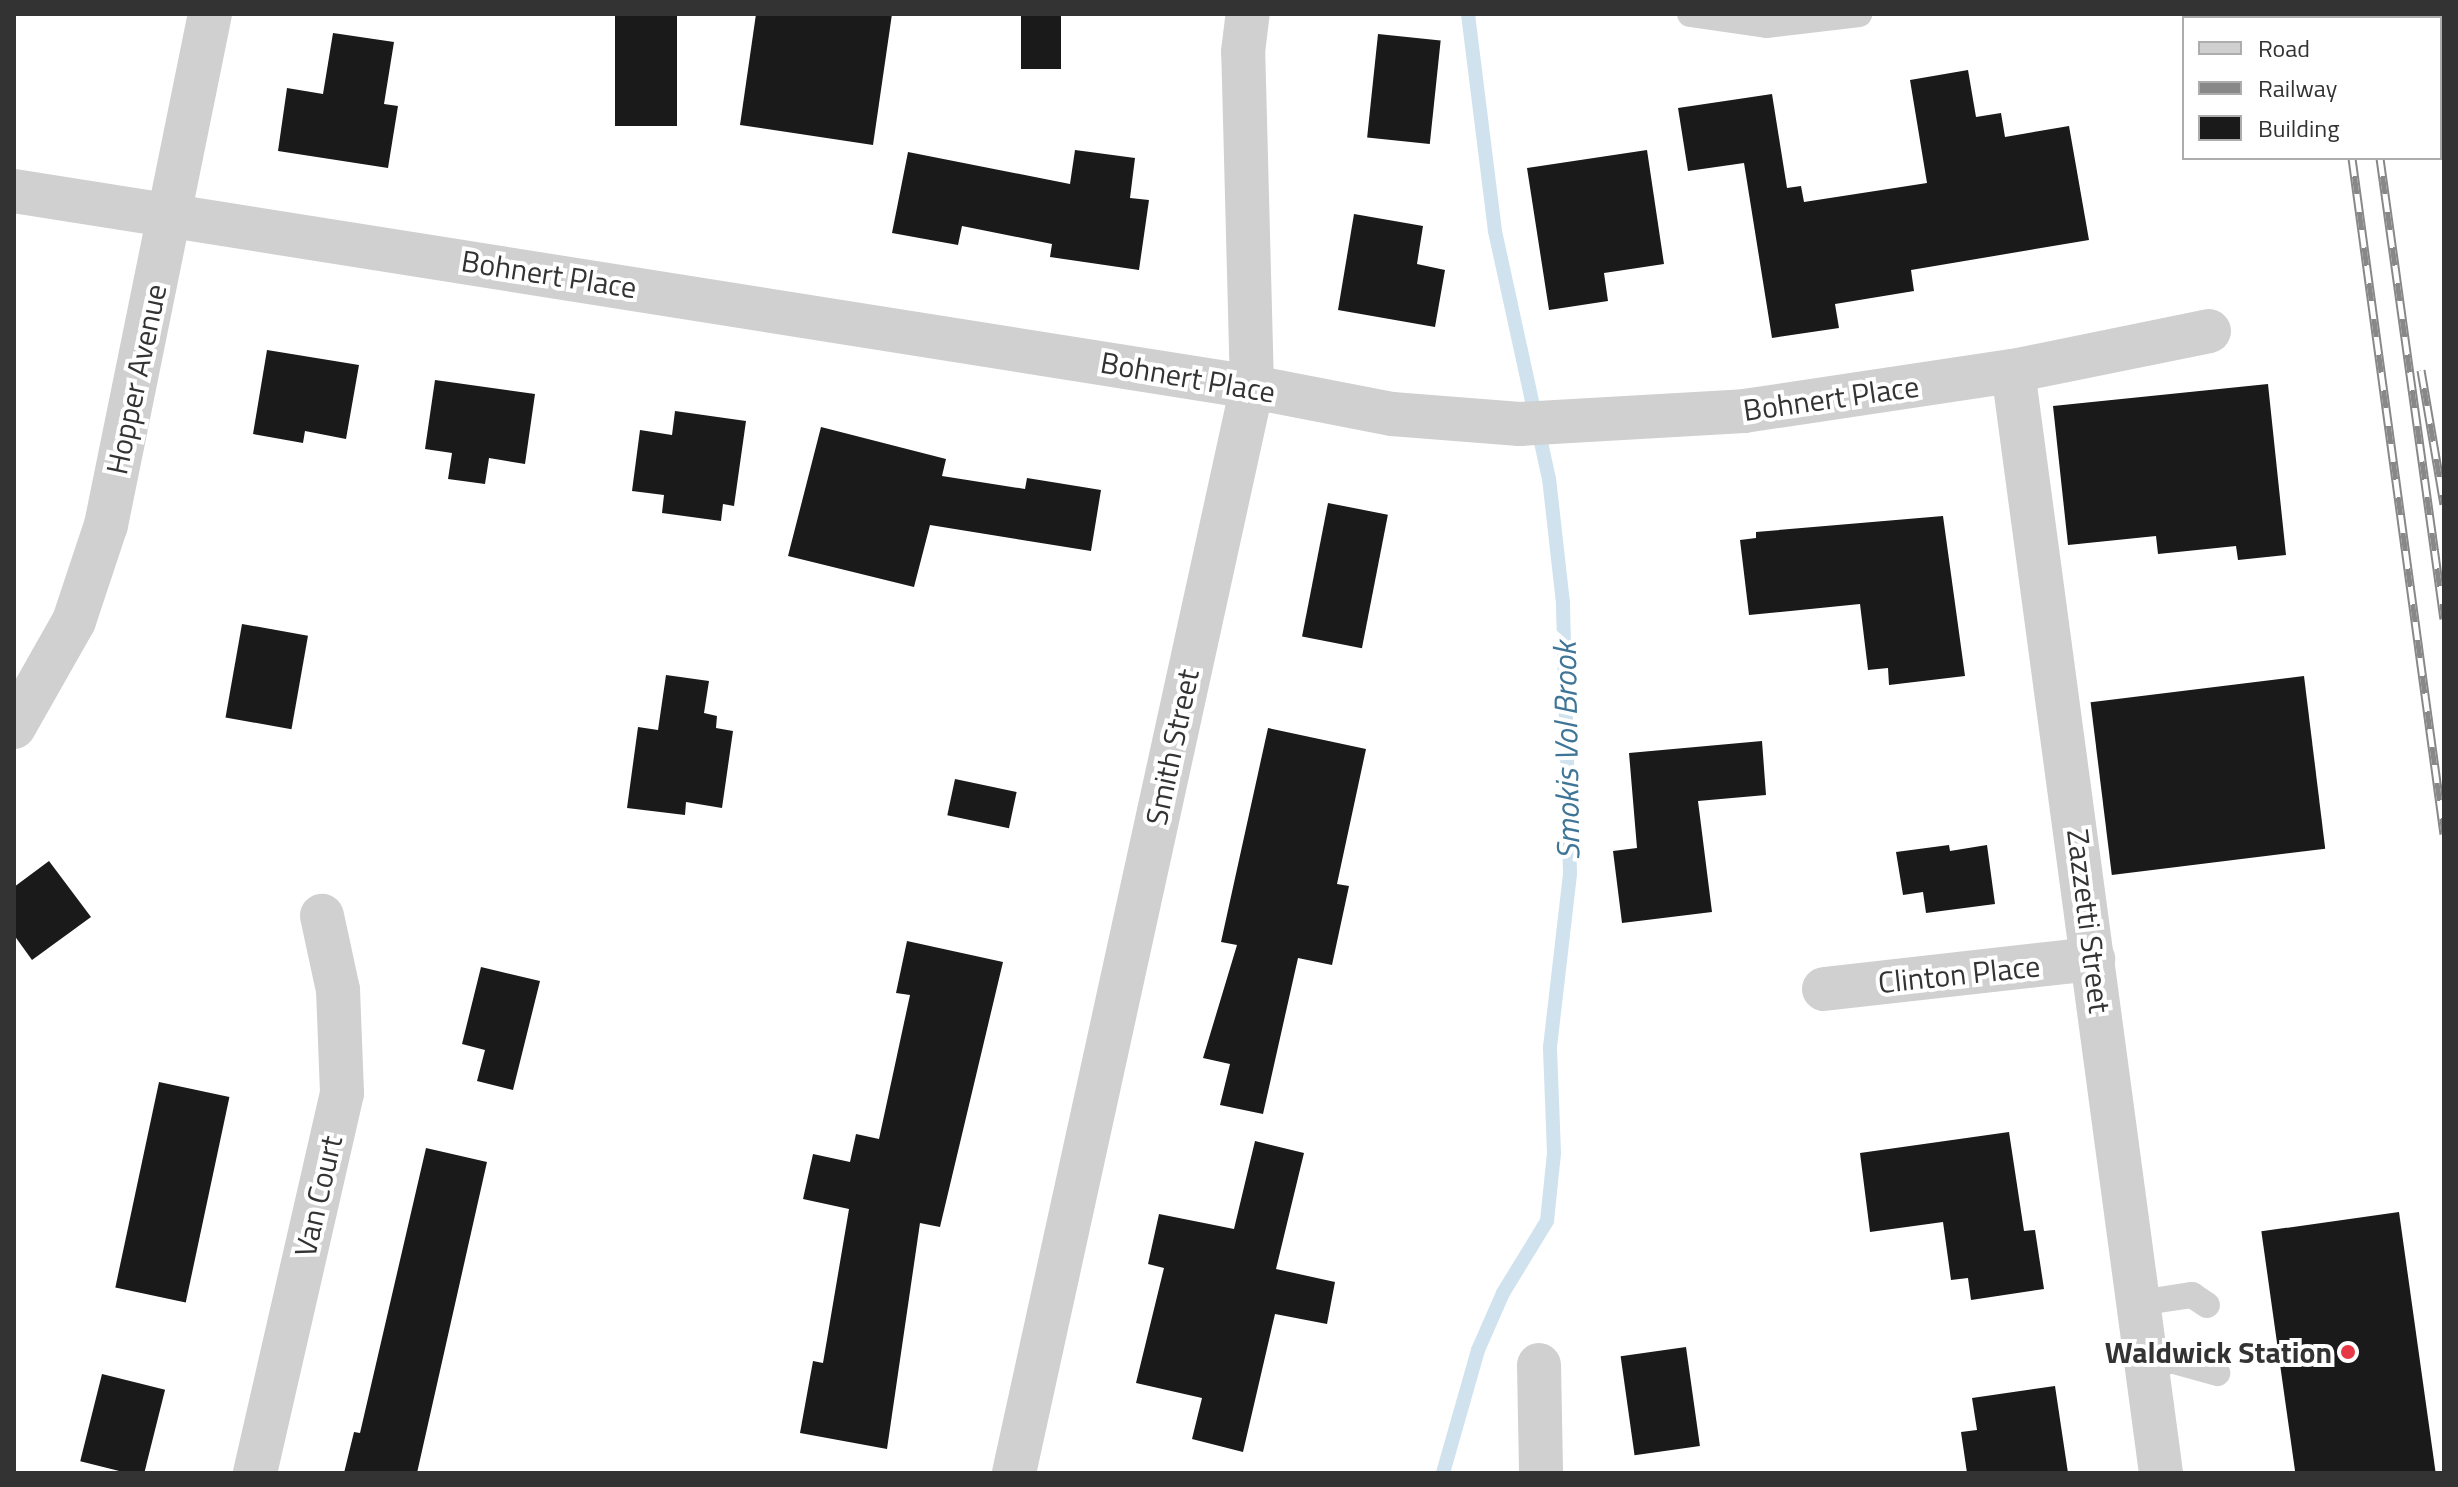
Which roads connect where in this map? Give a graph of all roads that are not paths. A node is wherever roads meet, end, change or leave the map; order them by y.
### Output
1 (210, 14) edge
2 (1248, 14) edge
3 (1690, 14) edge
4 (1859, 14) edge
5 (14, 191) edge
6 (170, 214) junction
7 (2209, 331) dead end
8 (2013, 371) junction
9 (1252, 387) junction
10 (14, 727) edge
11 (322, 916) dead end
12 (2093, 959) junction
13 (1824, 989) dead end
14 (2139, 1303) junction
15 (2207, 1305) dead end
16 (2146, 1362) junction
17 (1539, 1365) dead end
18 (2217, 1373) dead end
19 (255, 1473) edge
20 (1014, 1473) edge
21 (1541, 1473) edge
22 (2161, 1473) edge

1 - 6 street, Hopper Avenue
2 - 9 street, Smith Street
3 - 4 lane
5 - 6 street, Bohnert Place
6 - 9 street, Bohnert Place
6 - 10 street, Hopper Avenue
7 - 8 street, Bohnert Place
8 - 9 street, Bohnert Place
8 - 12 street, Zazzetti Street
9 - 20 street, Smith Street
11 - 19 street, Van Court
12 - 13 street, Clinton Place
12 - 14 street, Zazzetti Street
14 - 15 lane
14 - 16 street, Zazzetti Street
16 - 18 lane
16 - 22 street, Zazzetti Street
17 - 21 street

